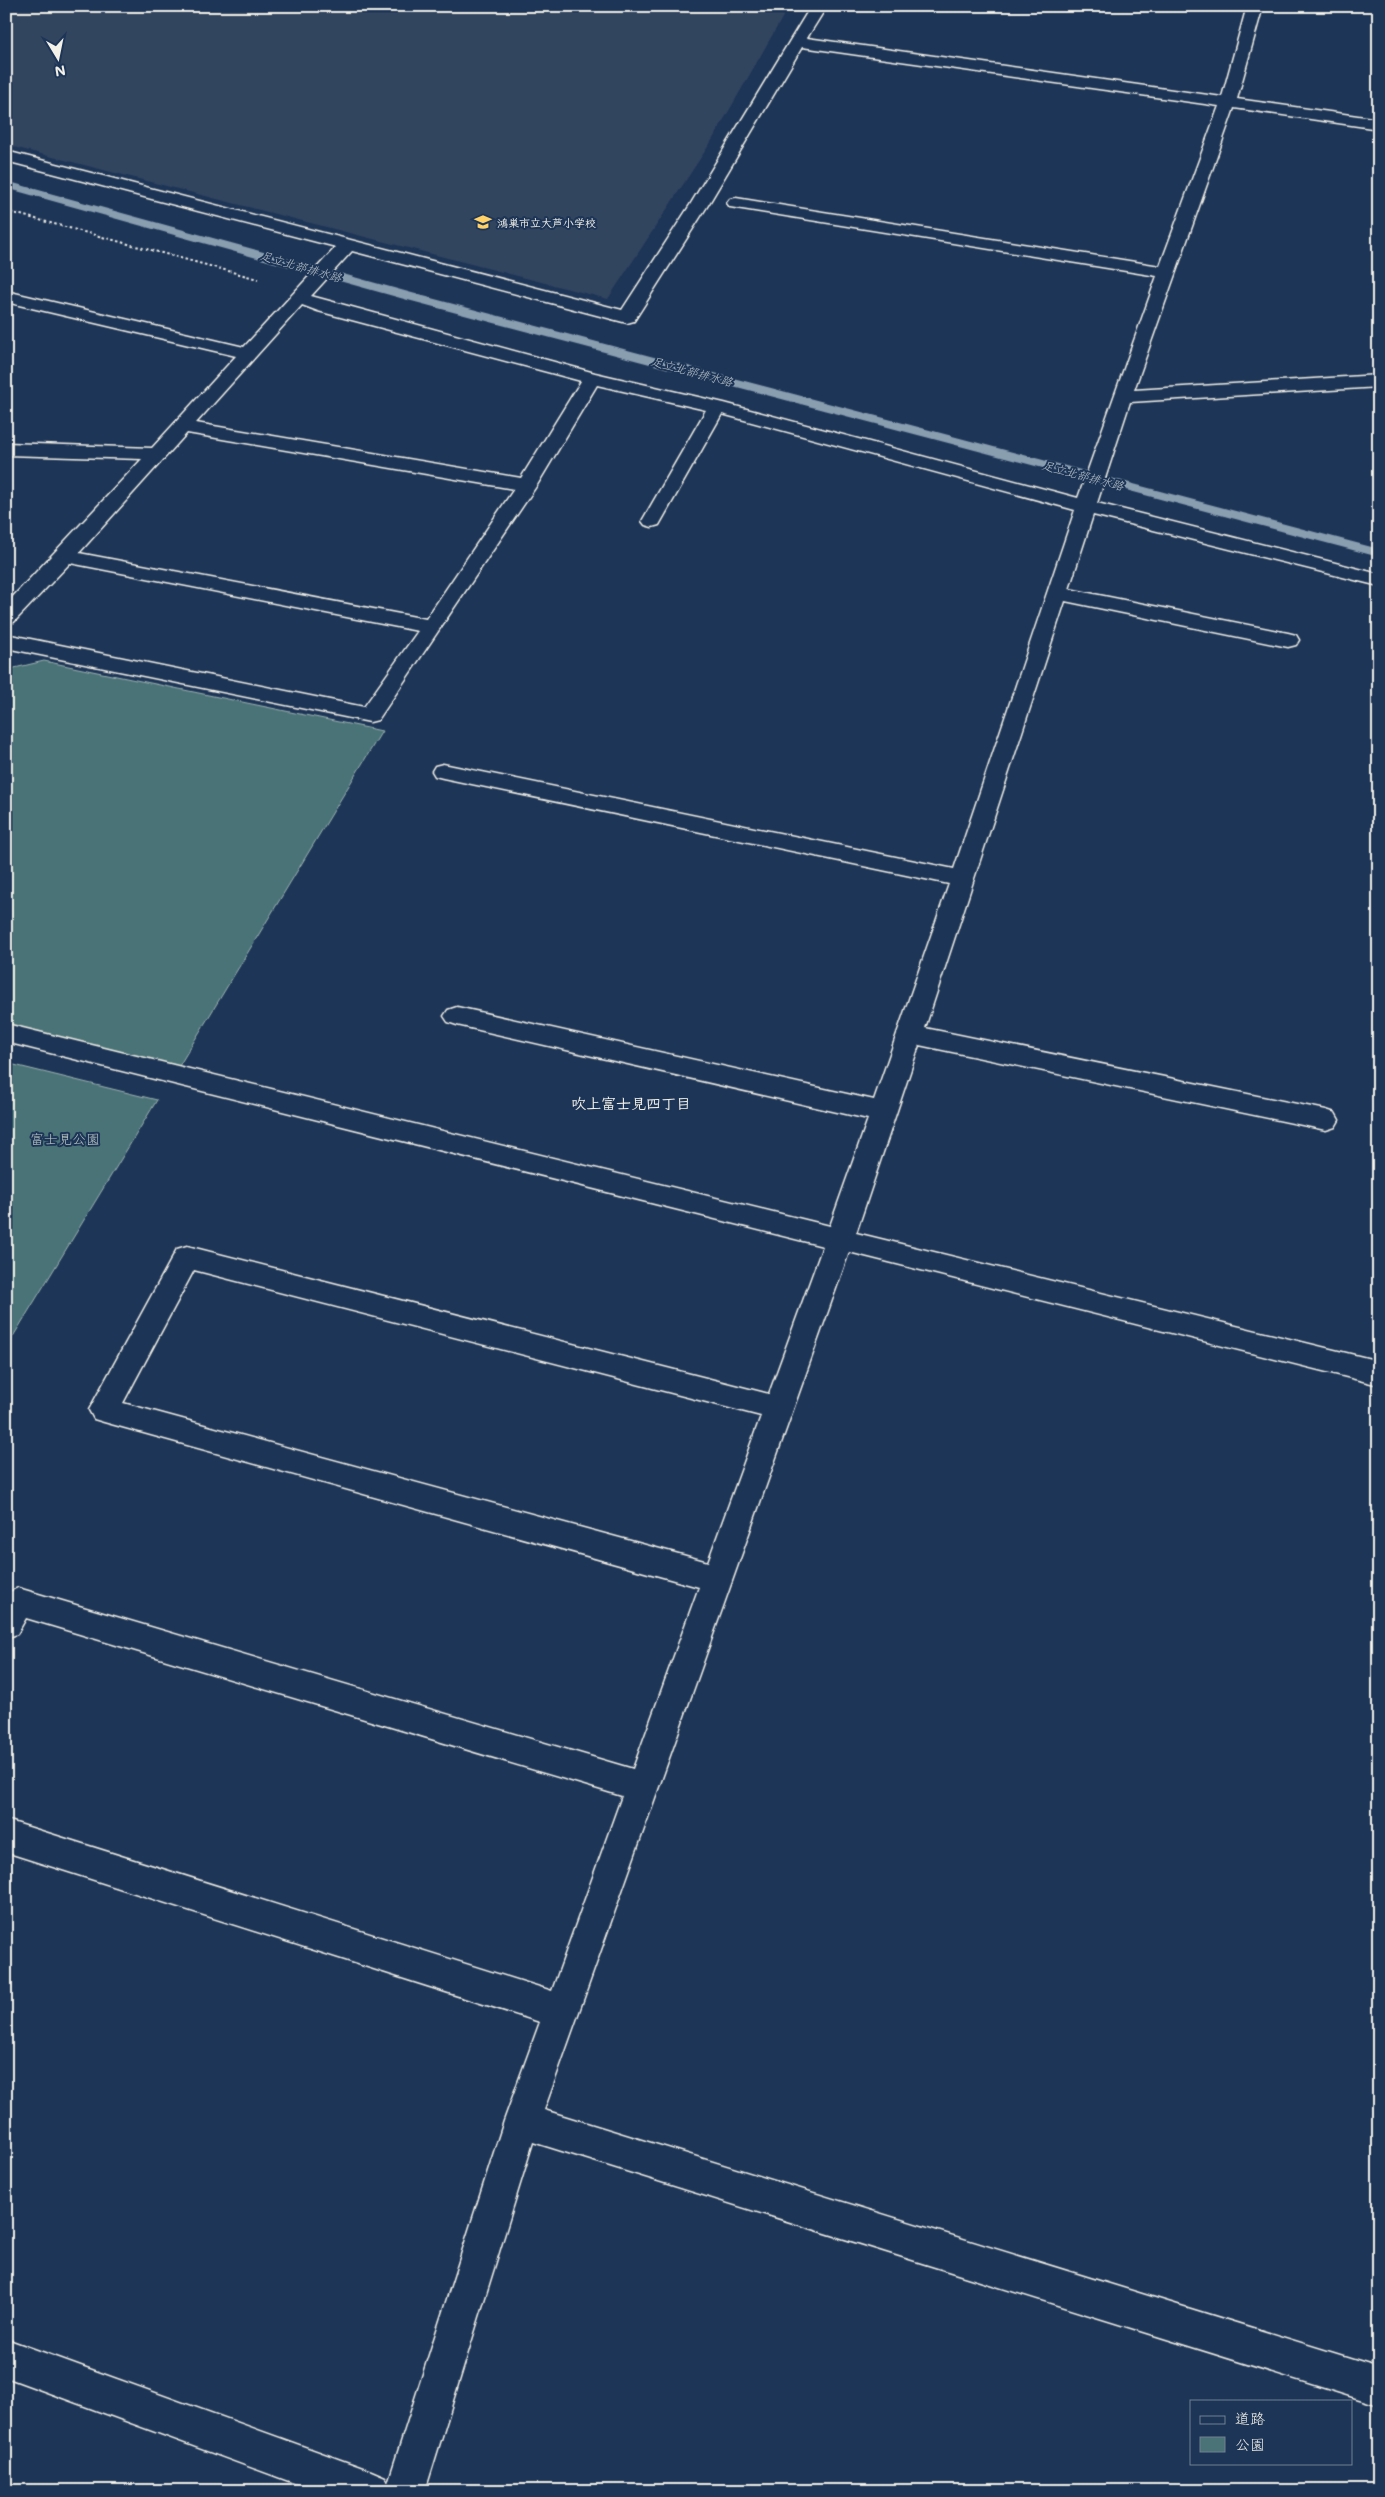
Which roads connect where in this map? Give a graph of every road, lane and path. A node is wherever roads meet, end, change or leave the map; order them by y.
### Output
1 (819, 6) edge
2 (1255, 6) edge
3 (799, 42) junction
4 (1228, 103) junction
5 (1379, 124) edge
6 (6, 156) edge
7 (736, 203) dead end
8 (6, 211) edge
9 (348, 244) junction
10 (1167, 272) junction
11 (302, 295) junction
12 (6, 296) edge
13 (250, 354) junction
14 (592, 378) junction
15 (1379, 381) edge
16 (1122, 397) junction
17 (717, 407) junction
18 (183, 426) junction
19 (6, 449) edge
20 (158, 454) junction
21 (527, 486) junction
22 (1087, 506) junction
23 (652, 520) dead end
24 (65, 556) junction
25 (1379, 580) edge
26 (1059, 593) junction
27 (10, 608) edge
28 (432, 627) junction
29 (1288, 640) dead end
30 (6, 641) edge
31 (443, 771) dead end
32 (963, 879) junction
33 (457, 1016) dead end
34 (6, 1033) edge
35 (910, 1034) junction
36 (882, 1112) junction
37 (1326, 1120) dead end
38 (840, 1238) junction
39 (1379, 1373) edge
40 (778, 1408) junction
41 (717, 1578) junction
42 (6, 1624) edge
43 (642, 1787) junction
44 (6, 1836) edge
45 (561, 2011) junction
46 (522, 2121) junction
47 (6, 2358) edge
48 (1379, 2386) edge
49 (371, 2491) edge
50 (405, 2491) edge

1 - 3 street
2 - 4 street
3 - 4 street
3 - 9 street
4 - 5 street
4 - 10 street
6 - 9 street
7 - 10 street
8 - 11 path
9 - 11 street
10 - 16 street
11 - 13 street
11 - 14 street
12 - 13 street
13 - 18 street
14 - 17 street
14 - 21 street
15 - 16 street
16 - 22 street
17 - 22 street
17 - 23 street
18 - 20 street
18 - 21 street
19 - 20 street
20 - 24 street
21 - 28 street
22 - 25 street
22 - 26 street
24 - 27 street
24 - 28 street
26 - 29 street
26 - 32 street
28 - 30 street
31 - 32 street
32 - 35 street
33 - 36 street
34 - 38 street
35 - 36 street
35 - 37 street
36 - 38 street
38 - 39 street
38 - 40 street
40 - 41 street
40 - 41 street
41 - 43 street
42 - 43 street
43 - 45 street
44 - 45 street
45 - 46 street
46 - 48 street
46 - 50 street
47 - 49 street

